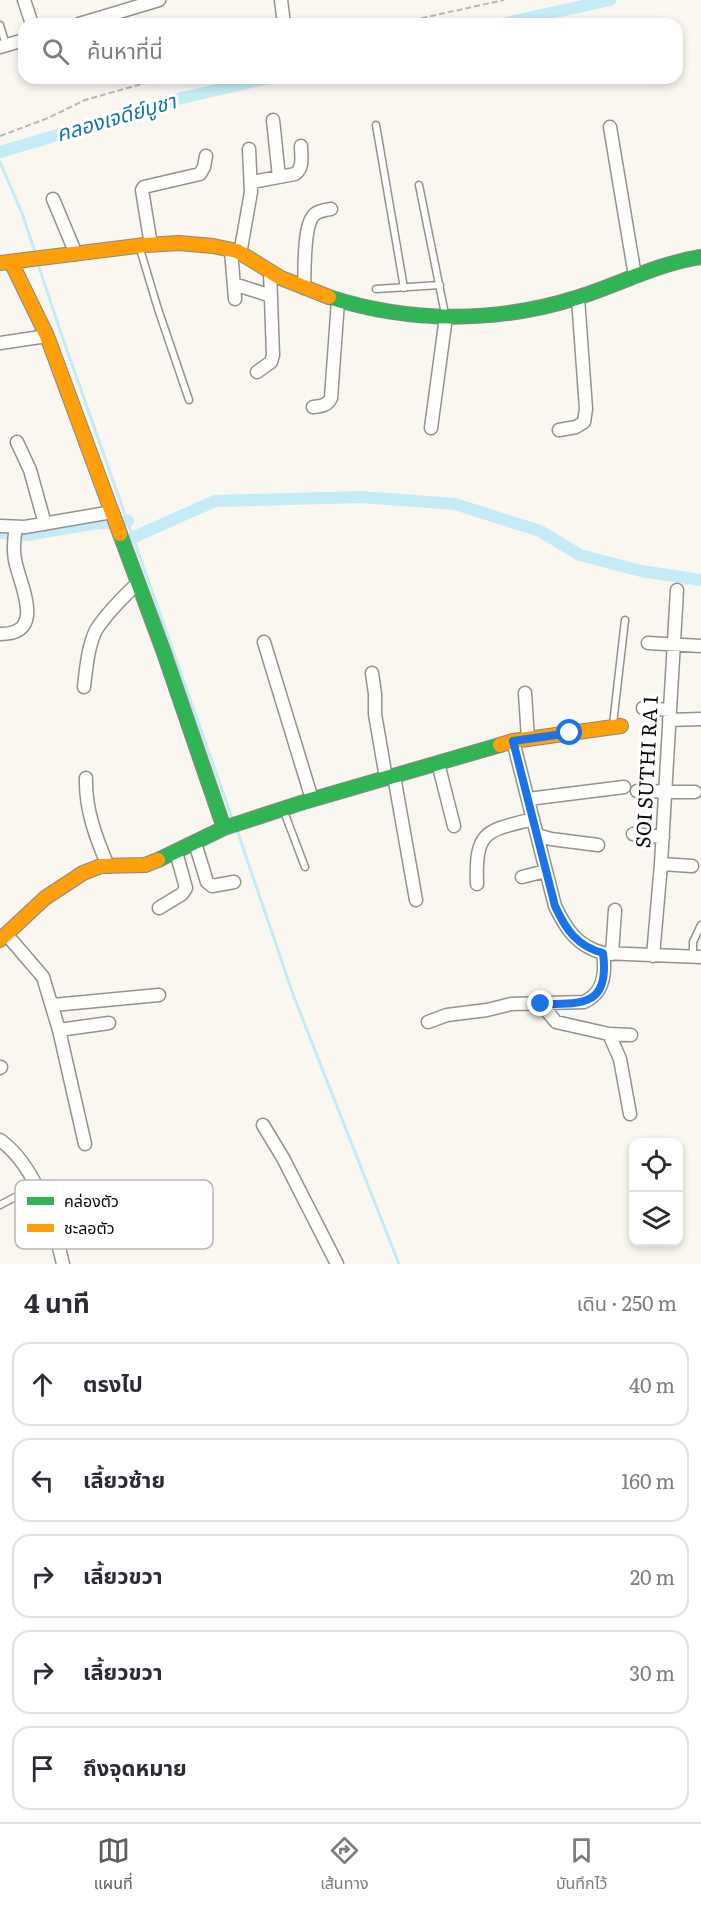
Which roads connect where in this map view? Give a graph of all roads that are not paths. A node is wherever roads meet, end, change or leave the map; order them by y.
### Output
1 (24, 0) edge
2 (159, 0) edge
3 (281, 0) edge
4 (30, 18) edge
5 (99, 18) edge
6 (283, 18) edge
7 (0, 25) edge
8 (18, 42) edge
9 (3, 46) edge
10 (273, 120) dead end
11 (376, 125) dead end
12 (610, 127) dead end
13 (301, 146) dead end
14 (249, 148) dead end
15 (206, 156) dead end
16 (279, 177) junction
17 (252, 182) junction
18 (419, 185) dead end
19 (53, 199) dead end
20 (331, 209) dead end
21 (145, 245) junction
22 (236, 252) junction
23 (76, 254) junction
24 (701, 257) edge
25 (10, 262) edge
26 (270, 271) junction
27 (635, 276) junction
28 (234, 284) junction
29 (440, 285) junction
30 (304, 288) junction
31 (405, 288) junction
32 (376, 289) dead end
33 (271, 296) junction
34 (578, 298) junction
35 (235, 299) dead end
36 (338, 301) junction
37 (446, 317) junction
38 (47, 336) junction
39 (0, 343) edge
40 (257, 372) dead end
41 (189, 400) dead end
42 (313, 407) dead end
43 (431, 428) dead end
44 (560, 430) dead end
45 (17, 442) dead end
46 (114, 518) junction
47 (45, 524) junction
48 (0, 526) edge
49 (15, 532) junction
50 (138, 583) junction
51 (676, 590) dead end
52 (625, 620) dead end
53 (0, 634) edge
54 (264, 642) dead end
55 (648, 643) dead end
56 (674, 645) junction
57 (701, 646) edge
58 (372, 673) dead end
59 (84, 687) dead end
60 (525, 693) dead end
61 (644, 708) dead end
62 (670, 715) junction
63 (701, 719) edge
64 (617, 727) joint
65 (528, 739) junction
66 (513, 741) junction
67 (438, 763) junction
68 (390, 777) junction
69 (86, 778) dead end
70 (624, 787) dead end
71 (638, 791) dead end
72 (665, 792) junction
73 (695, 792) dead end
74 (528, 799) junction
75 (312, 800) junction
76 (283, 809) junction
77 (533, 819) junction
78 (230, 826) junction
79 (454, 826) dead end
80 (633, 834) dead end
81 (537, 835) junction
82 (663, 837) junction
83 (195, 843) junction
84 (598, 845) dead end
85 (176, 852) junction
86 (661, 864) junction
87 (108, 866) junction
88 (692, 866) dead end
89 (305, 867) dead end
90 (546, 871) junction
91 (522, 877) dead end
92 (234, 882) dead end
93 (477, 884) dead end
94 (416, 900) dead end
95 (159, 908) dead end
96 (615, 910) dead end
97 (701, 925) edge
98 (2, 938) edge
99 (607, 954) junction
100 (653, 956) junction
101 (697, 957) edge
102 (159, 995) dead end
103 (541, 1004) junction
104 (53, 1005) junction
105 (428, 1022) dead end
106 (109, 1023) dead end
107 (59, 1030) junction
108 (609, 1034) junction
109 (631, 1035) dead end
110 (630, 1114) dead end
111 (263, 1125) dead end
112 (0, 1140) edge
113 (85, 1144) dead end
114 (33, 1180) edge
115 (15, 1197) edge
116 (0, 1205) edge
117 (60, 1249) edge
118 (63, 1264) edge
119 (337, 1264) edge

1 - 4 street
2 - 5 street
3 - 6 street
7 - 9 lane
8 - 9 street
10 - 16 street
11 - 31 lane
12 - 27 street
13 - 16 street
14 - 17 street
15 - 21 street
16 - 17 street
17 - 22 street
18 - 29 lane
19 - 23 street
20 - 30 street
21 - 22 street
21 - 23 street
21 - 41 lane
22 - 26 street
22 - 28 street
23 - 25 street
24 - 27 street
25 - 38 street
26 - 30 street
26 - 33 street
27 - 34 street
28 - 33 street
28 - 35 street
29 - 31 lane
29 - 37 lane
30 - 36 street
31 - 32 lane
33 - 40 street
34 - 37 street
34 - 44 street
36 - 37 street
36 - 42 street
37 - 43 street
38 - 39 street
38 - 46 street
45 - 47 street
46 - 47 street
46 - 50 street
47 - 49 street
48 - 49 street
49 - 53 street
50 - 59 street
50 - 78 street
51 - 56 street, SOI SUTHI RA 1
52 - 64 lane
54 - 75 street
55 - 56 street
56 - 57 street
56 - 62 street, SOI SUTHI RA 1
58 - 68 street
60 - 65 street
61 - 62 street
62 - 63 street
62 - 72 street, SOI SUTHI RA 1
64 - 65 street
65 - 66 street
66 - 67 street
66 - 74 street
67 - 68 street
67 - 79 street
68 - 75 street
68 - 94 street
69 - 87 street
70 - 74 street
71 - 72 street
72 - 73 street
72 - 82 street, SOI SUTHI RA 1
74 - 77 street
75 - 76 street
76 - 78 street
76 - 89 lane
77 - 81 street
77 - 93 street
78 - 83 street
80 - 82 street
81 - 84 street
81 - 90 street
82 - 86 street, SOI SUTHI RA 1
83 - 85 street
83 - 92 street
85 - 87 street
85 - 95 street
86 - 88 street
86 - 100 street, SOI SUTHI RA 1
87 - 98 street
90 - 91 street
90 - 99 street
96 - 99 street
97 - 101 lane
98 - 104 street
99 - 100 street
99 - 103 street
100 - 101 street
102 - 104 street
103 - 105 street
103 - 108 street
104 - 107 street
106 - 107 street
107 - 113 street
108 - 109 street
108 - 110 street
111 - 119 street
112 - 114 street
115 - 116 lane
117 - 118 street

